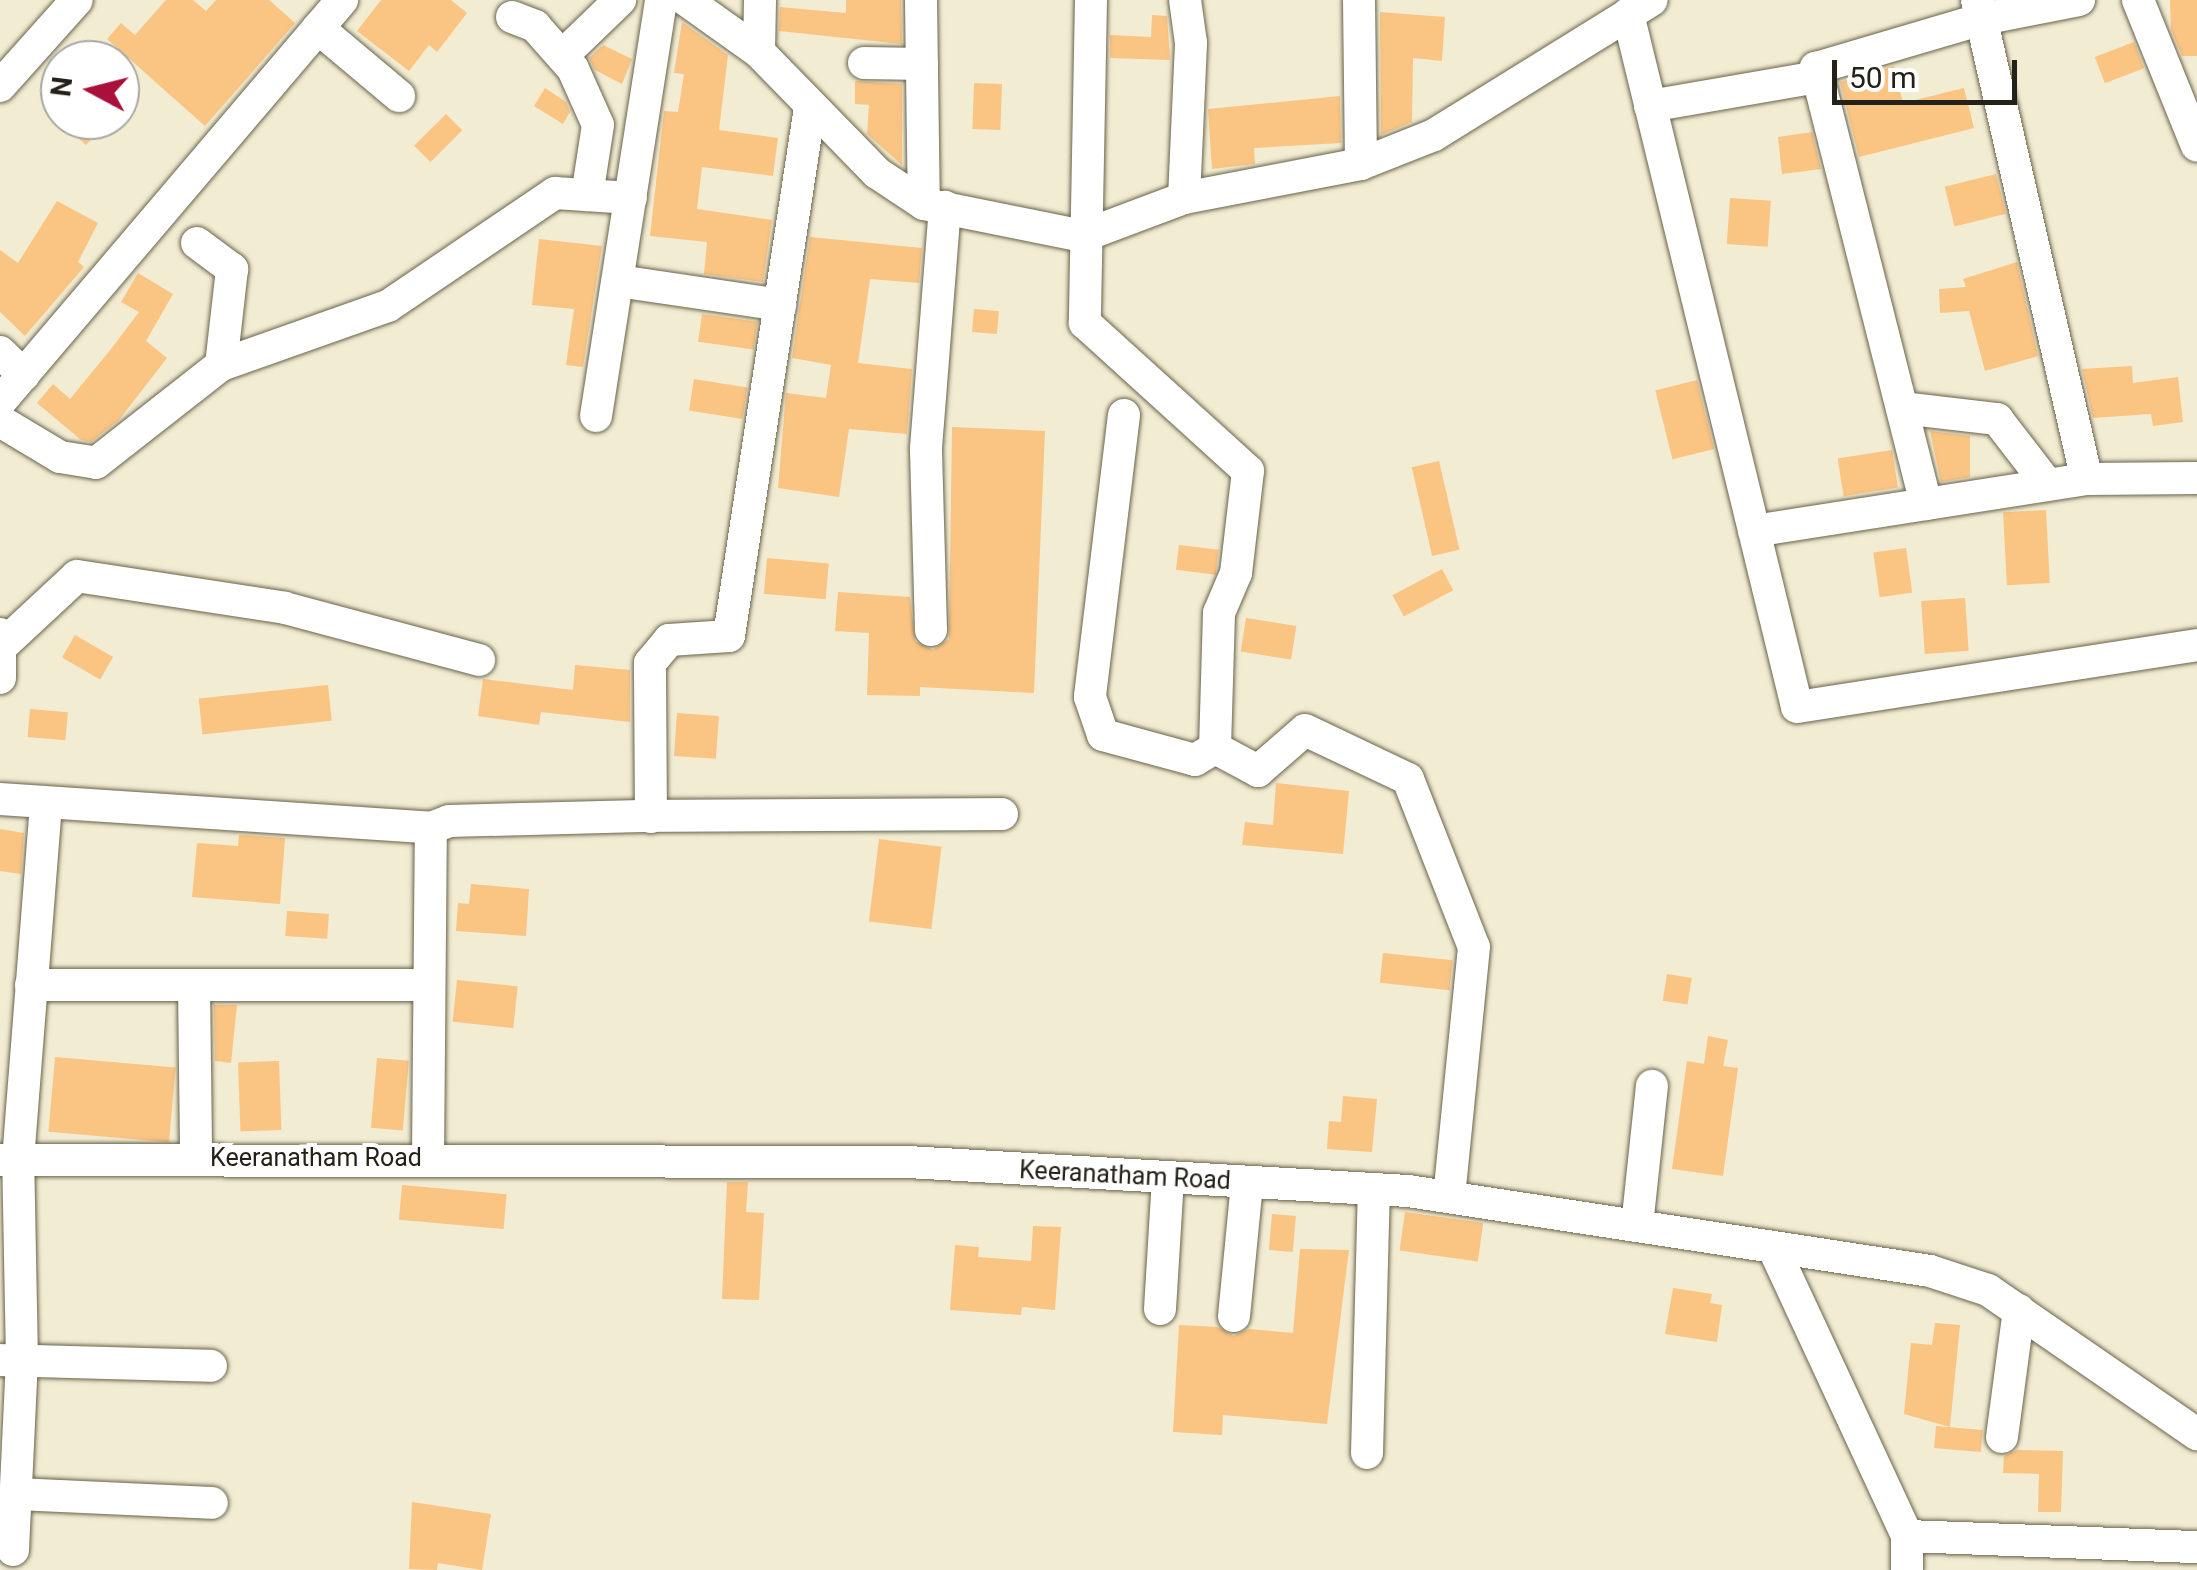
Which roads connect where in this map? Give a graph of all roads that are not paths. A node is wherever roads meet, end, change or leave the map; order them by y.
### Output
1 (78, 0) edge
2 (342, 0) edge
3 (620, 0) edge
4 (661, 0) edge
5 (686, 0) edge
6 (760, 0) edge
7 (921, 0) edge
8 (1092, 0) edge
9 (1185, 0) edge
10 (1360, 0) edge
11 (2079, 0) edge
12 (2138, 0) edge
13 (509, 6) edge
14 (1640, 7) edge
15 (1979, 10) edge
16 (318, 28) junction
17 (759, 52) junction
18 (562, 56) junction
19 (864, 63) dead end
20 (922, 64) junction
21 (1818, 76) junction
22 (0, 86) edge
23 (399, 96) dead end
24 (1650, 106) junction
25 (810, 107) junction
26 (2197, 146) edge
27 (1362, 164) junction
28 (587, 195) junction
29 (630, 198) junction
30 (1184, 198) junction
31 (935, 206) junction
32 (1083, 236) junction
33 (197, 243) dead end
34 (618, 281) junction
35 (780, 305) junction
36 (0, 352) edge
37 (221, 365) junction
38 (24, 375) junction
39 (0, 402) edge
40 (1902, 408) junction
41 (1124, 415) dead end
42 (596, 416) dead end
43 (0, 421) edge
44 (2197, 478) edge
45 (2088, 479) junction
46 (2048, 485) junction
47 (1926, 504) junction
48 (1754, 531) junction
49 (931, 630) dead end
50 (2, 638) edge
51 (2197, 645) edge
52 (479, 660) dead end
53 (0, 678) edge
54 (1215, 748) junction
55 (0, 799) edge
56 (46, 806) junction
57 (1002, 814) dead end
58 (650, 817) junction
59 (431, 828) junction
60 (31, 985) junction
61 (194, 985) junction
62 (427, 985) junction
63 (1652, 1086) dead end
64 (196, 1158) junction
65 (428, 1158) junction
66 (9, 1160) edge
67 (1168, 1178) junction
68 (1247, 1183) junction
69 (1374, 1190) junction
70 (1449, 1198) junction
71 (1637, 1226) junction
72 (1773, 1246) junction
73 (1160, 1310) dead end
74 (2019, 1310) junction
75 (1234, 1316) dead end
76 (11, 1360) edge
77 (212, 1366) dead end
78 (2197, 1434) edge
79 (2002, 1437) dead end
80 (1368, 1452) dead end
81 (16, 1494) junction
82 (212, 1504) dead end
83 (1907, 1536) junction
84 (2197, 1547) edge
85 (14, 1550) dead end
86 (1908, 1570) edge

1 - 22 street
2 - 16 street
3 - 18 street
4 - 29 street
5 - 17 street
6 - 17 street
7 - 20 street
8 - 32 street
9 - 30 street
10 - 27 street
11 - 15 street
12 - 26 street
13 - 18 street
14 - 24 street
14 - 27 street
15 - 21 street
15 - 45 street
16 - 23 street
16 - 38 street
17 - 25 street
18 - 28 street
19 - 20 street
20 - 31 street
21 - 24 street
21 - 40 street
24 - 48 street
25 - 31 street
25 - 35 street
27 - 30 street
28 - 29 street
28 - 37 street
29 - 34 street
30 - 32 street
31 - 32 street
31 - 49 street
32 - 54 street
33 - 37 street
34 - 35 street
34 - 42 street
35 - 58 street
36 - 38 street
37 - 43 street
38 - 39 street
40 - 46 street
40 - 47 street
41 - 54 street
44 - 45 street
45 - 46 street
46 - 47 street
47 - 48 street
48 - 51 street
50 - 52 street
50 - 53 street
54 - 70 street
55 - 56 street
56 - 59 street
56 - 60 street
57 - 58 street
58 - 59 street
59 - 62 street
60 - 61 street
60 - 66 street
61 - 62 street
61 - 64 street
62 - 65 street
63 - 71 street
64 - 65 street, Keeranatham Road
64 - 66 street, Keeranatham Road
65 - 67 street, Keeranatham Road
66 - 76 street
67 - 68 street, Keeranatham Road
67 - 73 street
68 - 69 street, Keeranatham Road
68 - 75 street
69 - 70 street, Keeranatham Road
69 - 80 street
70 - 71 street, Keeranatham Road
71 - 72 street, Keeranatham Road
72 - 74 street, Keeranatham Road
72 - 83 street
74 - 78 street, Keeranatham Road
74 - 79 street
76 - 77 street
76 - 81 street
81 - 82 street
81 - 85 street
83 - 84 street
83 - 86 street

